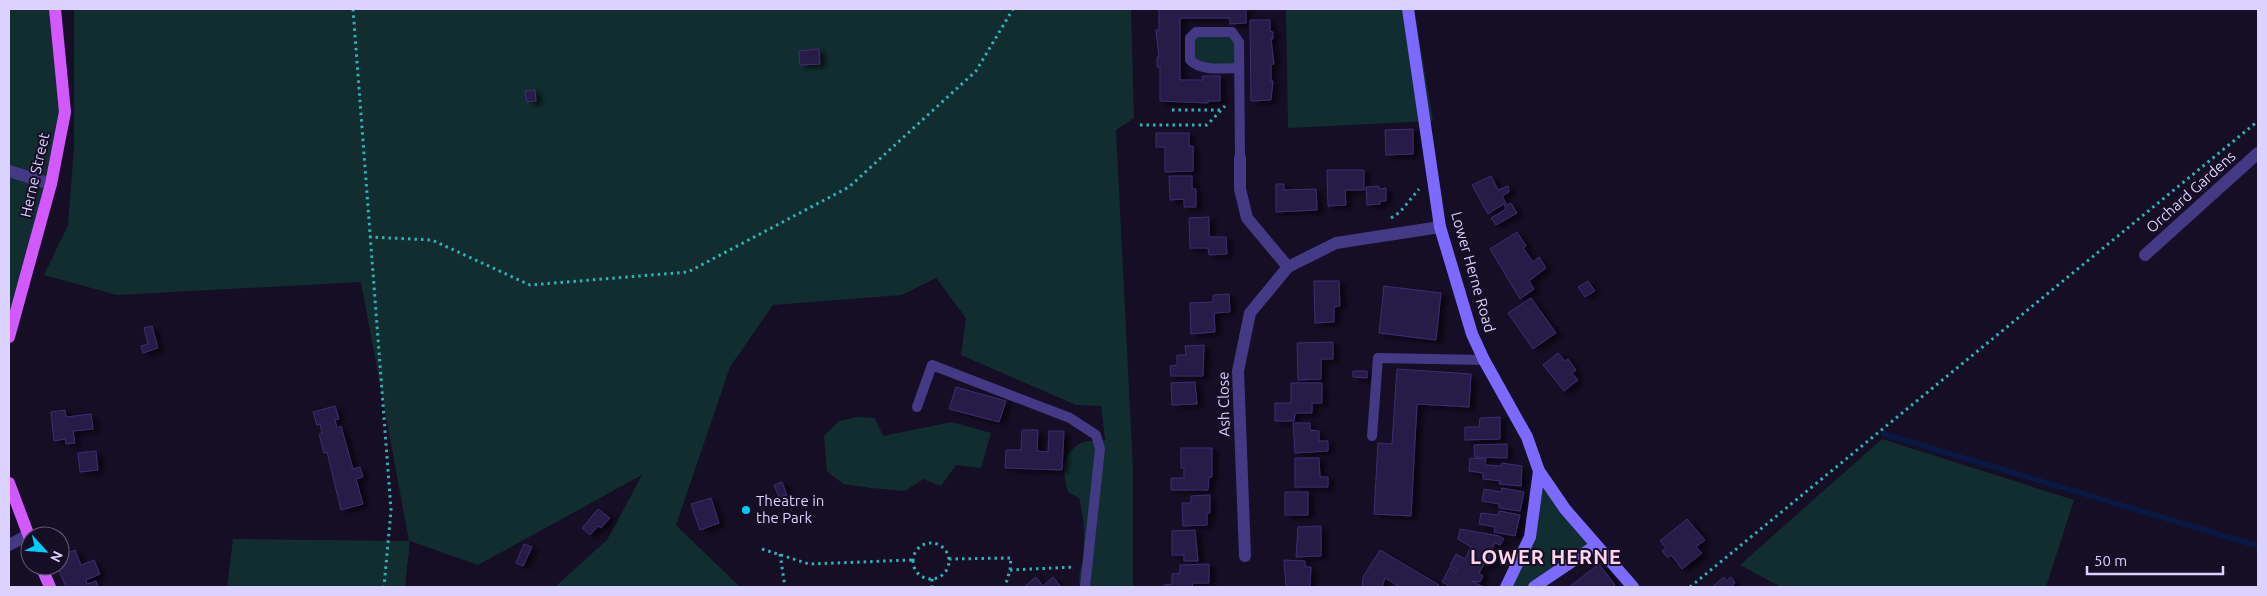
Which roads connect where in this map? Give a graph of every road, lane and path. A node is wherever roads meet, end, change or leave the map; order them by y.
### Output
1 (55, 9) edge
2 (354, 9) edge
3 (1013, 9) edge
4 (1408, 9) edge
5 (1239, 68) junction
6 (1239, 91) junction
7 (1172, 110) dead end
8 (1221, 110) junction
9 (2258, 121) edge
10 (1140, 125) dead end
11 (2258, 153) edge
12 (1240, 158) joint
13 (9, 171) edge
14 (1423, 181) dead end
15 (51, 184) junction
16 (1385, 223) dead end
17 (1440, 227) junction
18 (370, 237) junction
19 (2145, 255) dead end
20 (1288, 267) junction
21 (9, 337) edge
22 (1484, 360) junction
23 (917, 407) dead end
24 (1372, 436) dead end
25 (1539, 472) junction
26 (9, 484) edge
27 (25, 526) edge
28 (1595, 546) junction
29 (762, 549) dead end
30 (780, 554) junction
31 (1245, 556) dead end
32 (949, 559) junction
33 (912, 560) junction
34 (1086, 567) junction
35 (1010, 570) junction
36 (932, 580) junction
37 (384, 587) edge
38 (785, 587) edge
39 (932, 587) edge
40 (1005, 587) edge
41 (1085, 587) edge
42 (1506, 587) edge
43 (1534, 587) edge
44 (1633, 587) edge
45 (1690, 587) edge

1 - 15 main road, Herne Street
2 - 18 path
3 - 18 path
4 - 17 street, Lower Herne Road
5 - 5 lane
5 - 6 lane
6 - 8 path
6 - 12 lane
7 - 8 path
8 - 10 path
9 - 45 path
11 - 19 street, Orchard Gardens
12 - 20 street
13 - 15 street
14 - 16 path
15 - 21 main road, Herne Street
17 - 20 street, Ash Close
17 - 22 street, Lower Herne Road
18 - 37 path
20 - 31 street, Ash Close
22 - 24 lane
22 - 25 street, Lower Herne Road
23 - 34 lane
25 - 28 street, Lower Herne Road
25 - 42 street, Lower Herne Road
26 - 27 main road
28 - 43 street
28 - 44 street, Lower Herne Road
29 - 30 path
30 - 33 path
30 - 38 path
32 - 33 path
32 - 35 path
32 - 36 path
33 - 36 path
34 - 35 path
34 - 41 lane
35 - 40 path
36 - 39 path

